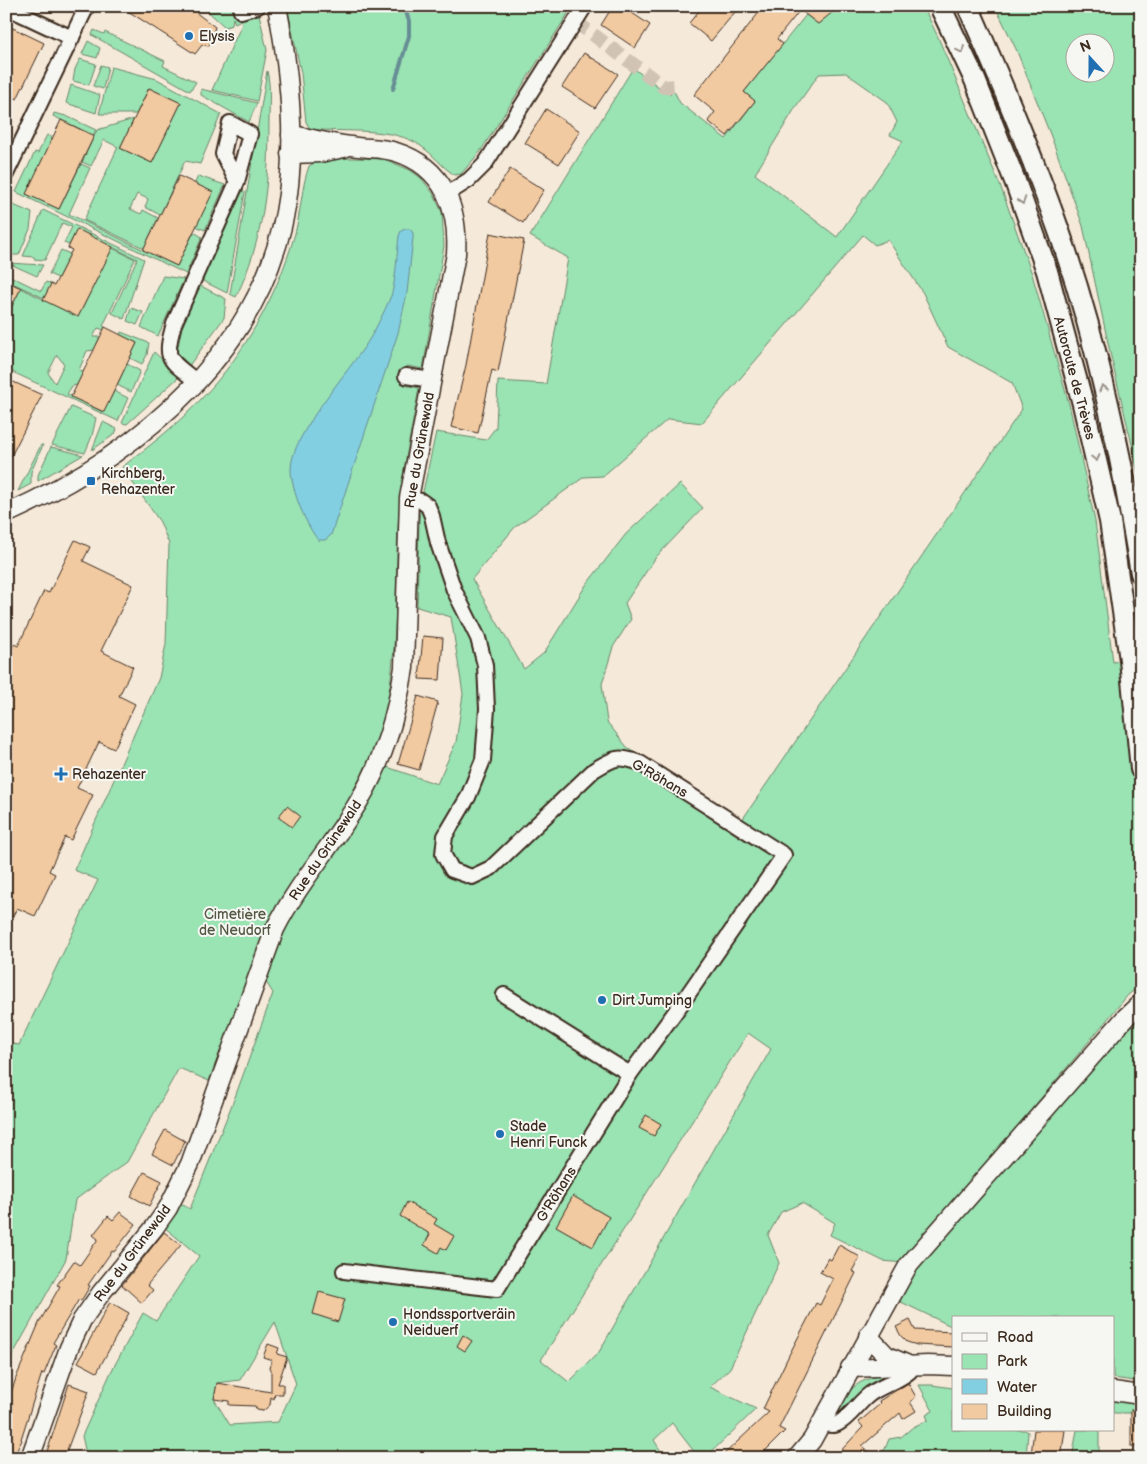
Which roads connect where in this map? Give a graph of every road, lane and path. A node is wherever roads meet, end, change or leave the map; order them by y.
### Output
1 (87, 6) edge
2 (258, 6) edge
3 (277, 6) edge
4 (586, 6) edge
5 (940, 6) edge
6 (968, 6) edge
7 (981, 6) edge
8 (6, 7) edge
9 (241, 11) dead end
10 (72, 38) junction
11 (291, 135) junction
12 (351, 146) junction
13 (290, 154) junction
14 (6, 174) edge
15 (237, 182) dead end
16 (447, 194) junction
17 (1088, 328) junction
18 (406, 376) dead end
19 (431, 380) junction
20 (197, 382) junction
21 (409, 498) junction
22 (6, 514) edge
23 (1141, 573) edge
24 (1141, 769) edge
25 (504, 995) dead end
26 (1141, 1003) edge
27 (630, 1074) junction
28 (344, 1271) dead end
29 (868, 1336) junction
30 (911, 1366) junction
31 (952, 1366) edge
32 (850, 1368) junction
33 (1114, 1391) edge
34 (1141, 1395) edge
35 (821, 1422) junction
36 (30, 1458) edge
37 (798, 1458) edge

1 - 10 street
2 - 9 street
3 - 11 main road
4 - 16 street
5 -> 24 highway, Autoroute de Trèves
6 - 17 highway, Autoroute de Trèves
7 - 17 highway
8 - 10 street
10 - 14 street
11 - 12 main road, Rue du Grünewald
11 - 13 main road
12 - 13 main road, Rue du Grünewald
12 - 16 main road, Rue du Grünewald
13 - 20 main road
15 - 20 street
16 - 19 main road, Rue du Grünewald
23 -> 17 highway, Autoroute de Trèves
18 - 19 street
19 - 21 main road, Rue du Grünewald
20 - 22 main road
21 - 27 street, G'Röhans
21 - 36 main road, Rue du Grünewald
25 - 27 street
26 - 29 main road
27 - 28 street, G'Röhans
29 - 30 main road
29 - 32 main road
30 - 31 main road
30 - 32 main road
30 - 35 street
32 - 35 main road
33 - 34 main road
35 - 37 main road

